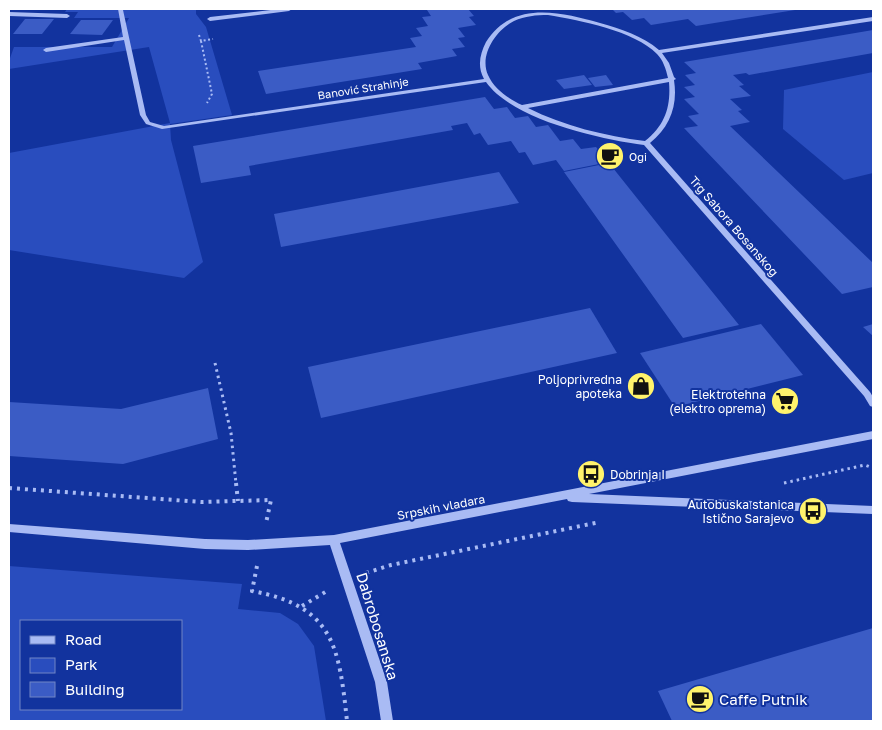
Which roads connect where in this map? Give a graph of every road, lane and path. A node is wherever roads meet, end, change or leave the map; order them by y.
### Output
1 (289, 9) edge
2 (524, 9) edge
3 (120, 10) dead end
4 (9, 14) edge
5 (532, 14) junction
6 (67, 16) dead end
7 (210, 19) dead end
8 (873, 19) edge
9 (127, 38) junction
10 (201, 41) dead end
11 (46, 50) dead end
12 (659, 52) junction
13 (673, 79) junction
14 (487, 80) junction
15 (521, 107) junction
16 (188, 126) junction
17 (646, 143) junction
18 (215, 363) dead end
19 (873, 404) edge
20 (873, 435) edge
21 (873, 468) edge
22 (778, 485) dead end
23 (9, 488) edge
24 (557, 497) junction
25 (238, 501) junction
26 (873, 510) edge
27 (606, 521) dead end
28 (9, 528) edge
29 (334, 540) junction
30 (262, 544) junction
31 (348, 579) junction
32 (302, 606) junction
33 (347, 721) edge
34 (386, 721) edge

1 - 7 street
2 - 5 street
3 - 9 street
4 - 6 street
5 - 12 street
5 - 14 street
8 - 12 street
9 - 11 street
9 - 16 street, Banović Strahinje
10 - 16 path
12 - 13 street
13 - 15 street
13 - 17 street
14 - 15 street
14 - 16 street, Banović Strahinje
15 - 17 street
17 - 19 street, Trg Sabora Bosanskog
18 - 25 path
20 - 24 street, Srpskih vladara
21 - 22 path
23 - 25 path
24 - 26 street
24 - 29 street, Srpskih vladara
25 - 30 path
27 - 31 path
28 - 30 street, Srpskih vladara
29 - 30 street, Srpskih vladara
29 - 31 street, Dabrobosanska
30 - 32 path
31 - 32 path
31 - 34 street, Dabrobosanska
32 - 33 path

